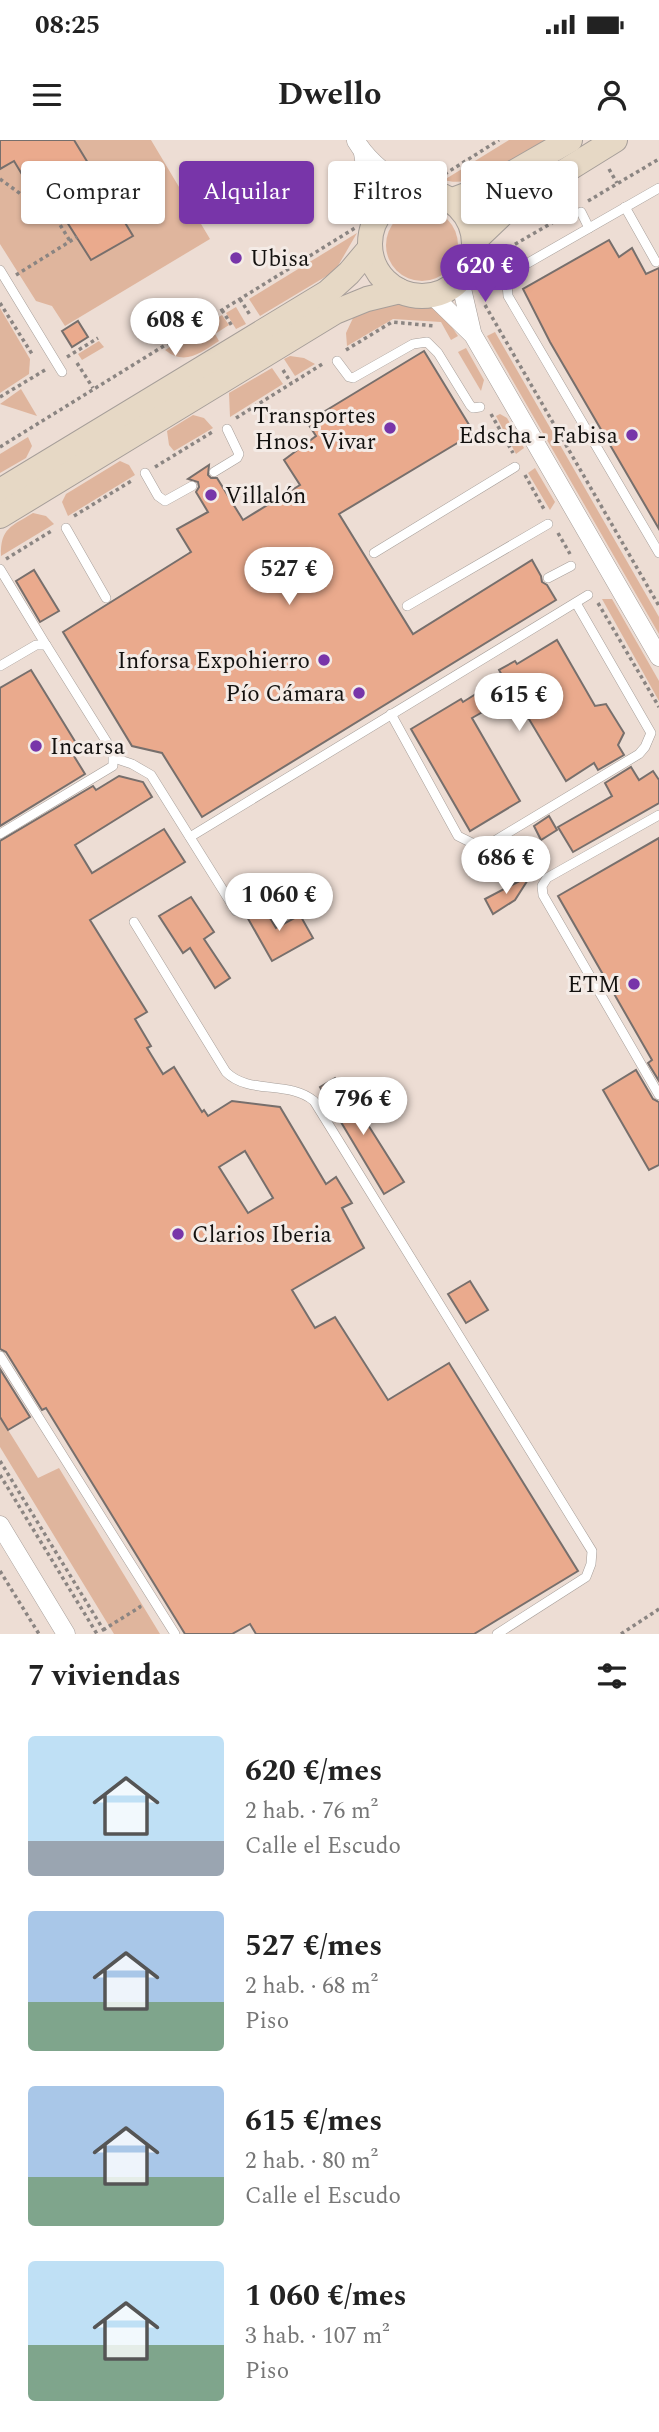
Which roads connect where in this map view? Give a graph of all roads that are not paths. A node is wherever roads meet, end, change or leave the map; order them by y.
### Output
1 (570, 140) edge
2 (615, 140) edge
3 (358, 144) edge
4 (376, 161) edge
5 (659, 188) edge
6 (447, 200) edge
7 (450, 201) junction
8 (625, 207) junction
9 (581, 212) dead end
10 (371, 224) edge
11 (589, 228) junction
12 (367, 229) junction
13 (474, 240) junction
14 (656, 262) dead end
15 (0, 270) edge
16 (460, 280) junction
17 (400, 291) junction
18 (432, 295) junction
19 (473, 335) junction
20 (337, 361) dead end
21 (62, 372) dead end
22 (480, 407) dead end
23 (227, 429) dead end
24 (515, 467) dead end
25 (214, 472) dead end
26 (145, 473) dead end
27 (192, 486) dead end
28 (0, 491) edge
29 (0, 516) edge
30 (548, 524) dead end
31 (66, 528) dead end
32 (374, 553) dead end
33 (659, 553) edge
34 (571, 566) dead end
35 (0, 569) edge
36 (548, 578) dead end
37 (588, 595) dead end
38 (106, 598) dead end
39 (576, 603) junction
40 (407, 606) dead end
41 (47, 645) junction
42 (659, 657) edge
43 (0, 666) edge
44 (391, 714) junction
45 (655, 733) edge
46 (114, 758) junction
47 (659, 815) edge
48 (0, 834) edge
49 (190, 837) junction
50 (236, 911) dead end
51 (134, 922) dead end
52 (659, 1095) edge
53 (0, 1356) edge
54 (0, 1525) edge
55 (66, 1634) edge
56 (175, 1634) edge
57 (497, 1634) edge

1 - 7 main road
2 - 13 main road
3 - 4 street
3 - 12 street
5 - 8 lane
6 - 7 main road
7 - 13 main road
8 - 11 lane
8 - 14 lane
9 - 11 lane
10 - 12 main road
11 - 33 lane
12 - 17 main road
12 - 28 main road
13 - 16 main road
15 - 21 lane
16 - 18 main road
16 - 19 street
17 - 18 main road
17 - 29 main road
18 - 19 street
19 - 42 street
20 - 22 lane
23 - 25 lane
24 - 32 lane
26 - 27 lane
30 - 40 lane
31 - 38 lane
34 - 36 lane
35 - 41 lane
37 - 39 lane
39 - 44 lane
39 - 45 lane
41 - 43 lane
41 - 46 lane
44 - 45 lane
44 - 49 lane
46 - 48 lane
46 - 49 lane
47 - 52 lane
49 - 50 lane
51 - 57 lane
53 - 56 lane
54 - 55 street

